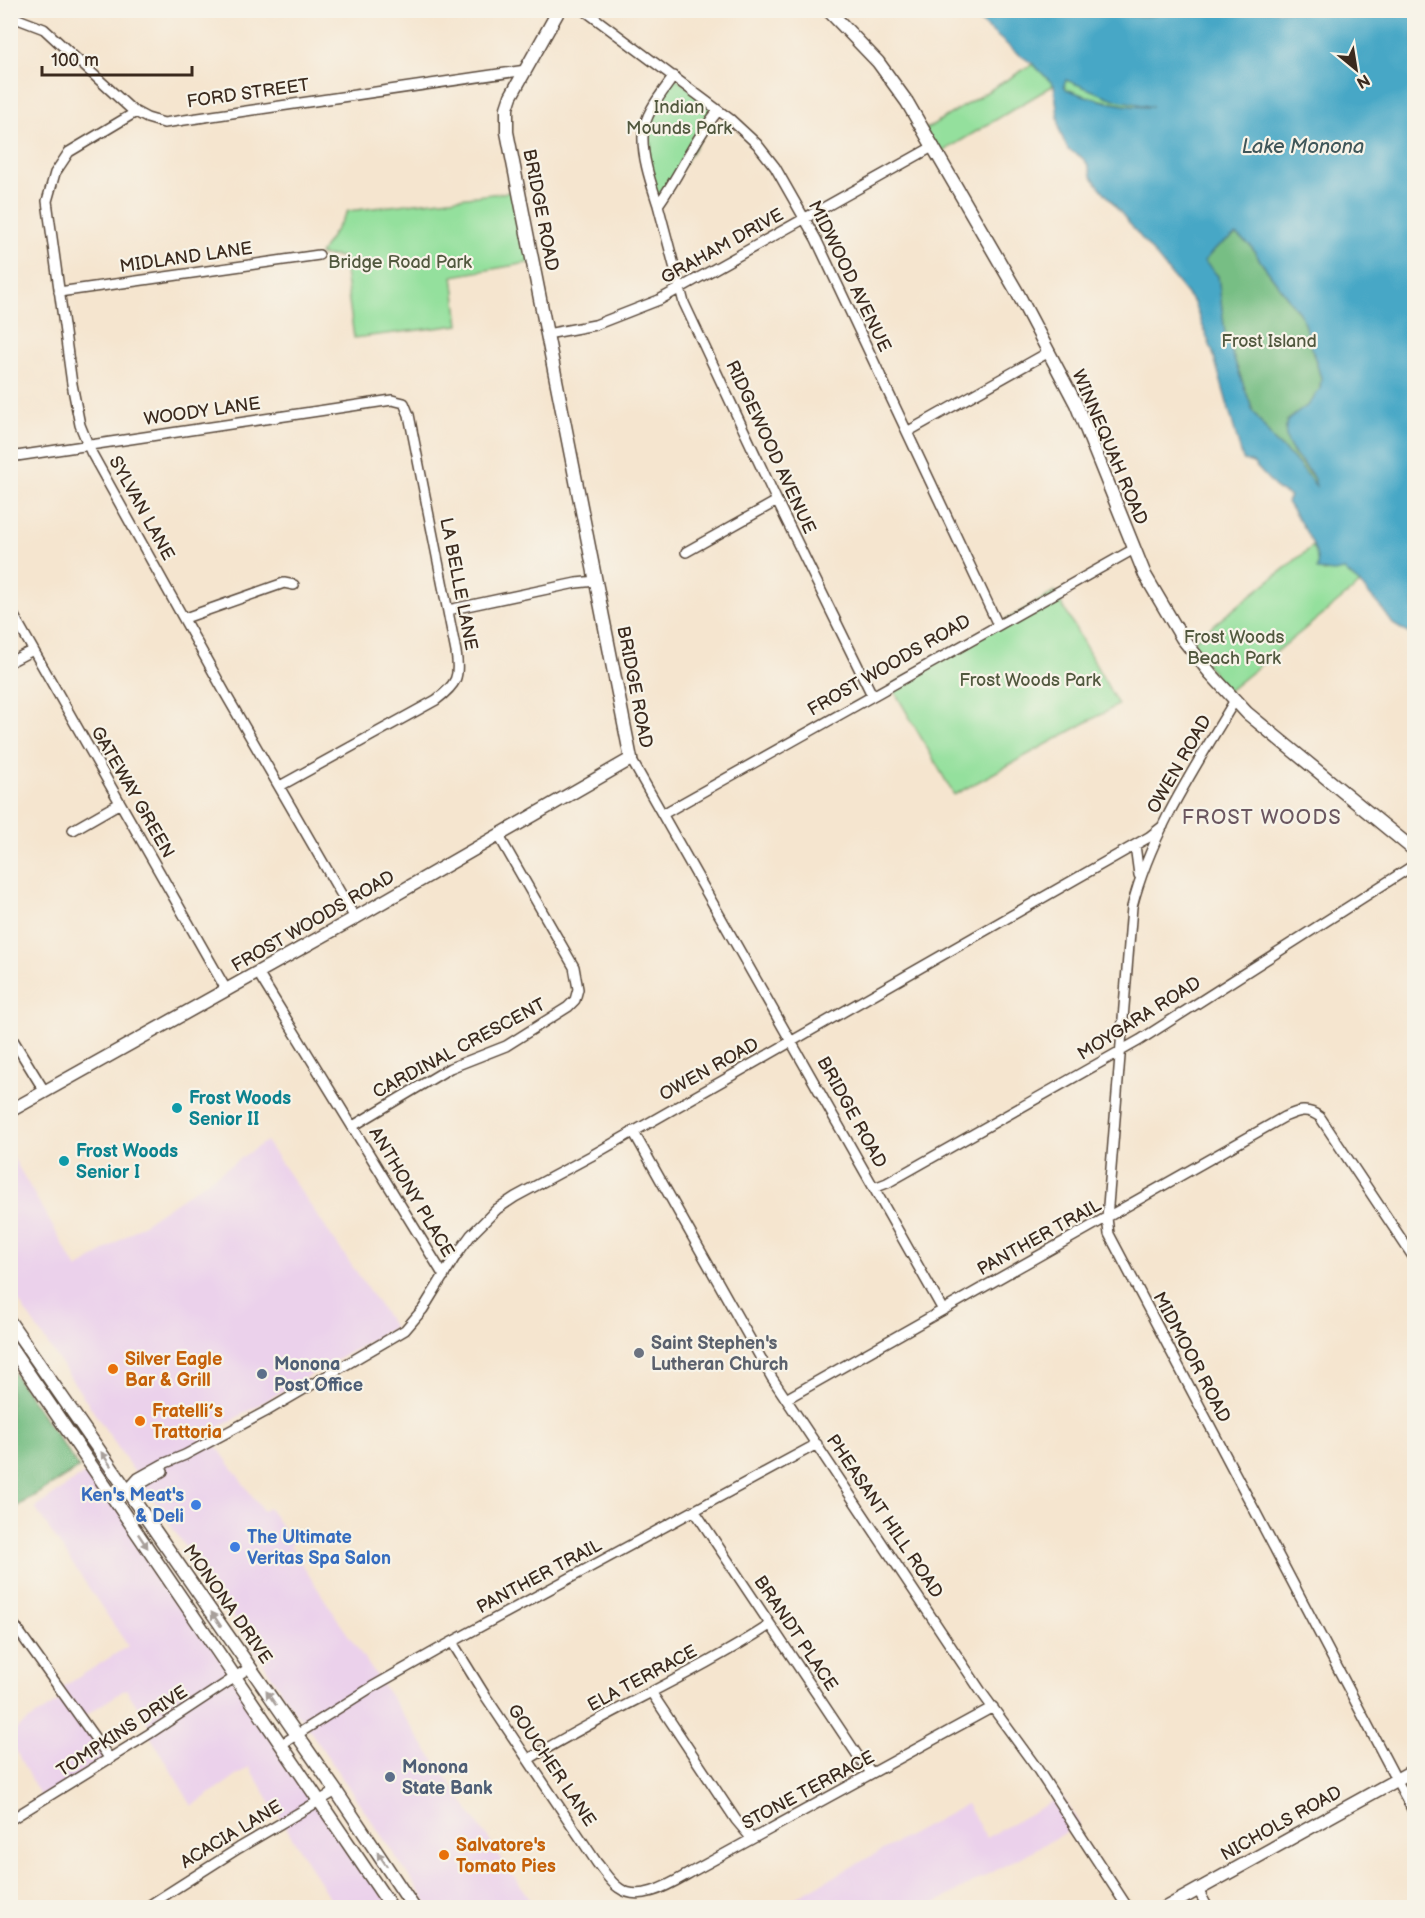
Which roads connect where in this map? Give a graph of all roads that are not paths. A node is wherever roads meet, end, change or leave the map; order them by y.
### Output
1 (559, 10) edge
2 (584, 10) edge
3 (828, 10) edge
4 (10, 16) edge
5 (526, 70) junction
6 (674, 76) junction
7 (718, 111) junction
8 (136, 112) junction
9 (934, 146) junction
10 (658, 205) junction
11 (805, 219) junction
12 (319, 255) dead end
13 (679, 290) junction
14 (59, 291) junction
15 (547, 334) junction
16 (1049, 352) junction
17 (399, 402) joint
18 (907, 432) junction
19 (88, 446) junction
20 (10, 457) edge
21 (777, 501) junction
22 (1134, 549) junction
23 (686, 552) dead end
24 (596, 581) junction
25 (294, 585) dead end
26 (10, 609) edge
27 (448, 610) junction
28 (185, 618) junction
29 (998, 625) junction
30 (33, 650) junction
31 (10, 662) edge
32 (872, 695) junction
33 (1235, 700) junction
34 (631, 759) junction
35 (280, 786) junction
36 (120, 802) junction
37 (663, 814) junction
38 (1163, 826) junction
39 (73, 830) dead end
40 (499, 836) junction
41 (1135, 844) junction
42 (1414, 850) edge
43 (1414, 865) edge
44 (1140, 877) junction
45 (355, 918) junction
46 (258, 973) junction
47 (227, 991) junction
48 (10, 1035) edge
49 (792, 1041) junction
50 (1122, 1050) junction
51 (45, 1092) junction
52 (10, 1111) edge
53 (352, 1126) junction
54 (633, 1131) junction
55 (874, 1188) junction
56 (1107, 1218) junction
57 (1414, 1258) edge
58 (444, 1276) junction
59 (943, 1310) junction
60 (10, 1322) edge
61 (10, 1346) edge
62 (786, 1399) junction
63 (817, 1444) junction
64 (128, 1488) junction
65 (114, 1498) junction
66 (694, 1510) junction
67 (10, 1619) edge
68 (770, 1625) junction
69 (452, 1642) junction
70 (249, 1668) junction
71 (235, 1676) junction
72 (651, 1692) junction
73 (993, 1707) junction
74 (296, 1734) junction
75 (282, 1744) junction
76 (110, 1759) junction
77 (529, 1759) junction
78 (1414, 1770) edge
79 (872, 1773) junction
80 (1397, 1780) junction
81 (336, 1791) junction
82 (319, 1801) junction
83 (1414, 1812) edge
84 (10, 1820) edge
85 (752, 1839) junction
86 (1198, 1890) junction
87 (636, 1893) joint
88 (160, 1897) junction
89 (145, 1908) edge
90 (166, 1908) edge
91 (392, 1908) edge
92 (414, 1908) edge
93 (1128, 1908) edge
94 (1165, 1908) edge
95 (1208, 1908) edge

1 - 5 street, BRIDGE ROAD
2 - 6 street, MIDWOOD AVENUE
3 - 9 street, WINNEQUAH ROAD
4 - 8 street, FORD STREET
5 - 8 street, FORD STREET
5 - 15 street, BRIDGE ROAD
6 - 7 street, MIDWOOD AVENUE
6 - 10 street, RIDGEWOOD AVENUE
7 - 10 street
7 - 11 street, MIDWOOD AVENUE
8 - 14 street, SYLVAN LANE
9 - 11 street, GRAHAM DRIVE
9 - 16 street, WINNEQUAH ROAD
10 - 13 street, RIDGEWOOD AVENUE
11 - 13 street, GRAHAM DRIVE
11 - 18 street, MIDWOOD AVENUE
12 - 14 street, MIDLAND LANE
13 - 15 street, GRAHAM DRIVE
13 - 21 street, RIDGEWOOD AVENUE
14 - 19 street, SYLVAN LANE
15 - 24 street, BRIDGE ROAD
16 - 18 street
16 - 22 street, WINNEQUAH ROAD
17 - 19 street, WOODY LANE
17 - 27 street, LA BELLE LANE
18 - 29 street, MIDWOOD AVENUE
19 - 20 street, WOODY LANE
19 - 28 street, SYLVAN LANE
21 - 23 street
21 - 32 street, RIDGEWOOD AVENUE
22 - 29 street, FROST WOODS ROAD
22 - 33 street, WINNEQUAH ROAD
24 - 27 street
24 - 34 street, BRIDGE ROAD
25 - 28 street
26 - 30 street, GATEWAY GREEN
27 - 35 street, LA BELLE LANE
28 - 35 street, SYLVAN LANE
29 - 32 street, FROST WOODS ROAD
30 - 31 street
30 - 36 street, GATEWAY GREEN
32 - 37 street, FROST WOODS ROAD
33 - 38 street, OWEN ROAD
33 - 42 street, WINNEQUAH ROAD
34 - 37 street, BRIDGE ROAD
34 - 40 street, FROST WOODS ROAD
35 - 45 street, SYLVAN LANE
36 - 39 street
36 - 47 street, GATEWAY GREEN
37 - 49 street, BRIDGE ROAD
38 - 41 street, OWEN ROAD
38 - 44 street, MIDMOOR ROAD
40 - 45 street, FROST WOODS ROAD
40 - 53 street, CARDINAL CRESCENT
41 - 44 street, MIDMOOR ROAD
41 - 49 street, OWEN ROAD
43 - 50 street, MOYGARA ROAD
44 - 50 street, MIDMOOR ROAD
45 - 46 street, FROST WOODS ROAD
46 - 47 street, FROST WOODS ROAD
46 - 53 street, ANTHONY PLACE
47 - 51 street, FROST WOODS ROAD
48 - 51 street
49 - 54 street, OWEN ROAD
49 - 55 street, BRIDGE ROAD
50 - 55 street, MOYGARA ROAD
50 - 56 street, MIDMOOR ROAD
51 - 52 street, FROST WOODS ROAD
53 - 58 street, ANTHONY PLACE
54 - 58 street, OWEN ROAD
54 - 62 street, PHEASANT HILL ROAD
55 - 59 street, BRIDGE ROAD
56 - 57 street, PANTHER TRAIL
56 - 59 street, PANTHER TRAIL
56 - 80 street, MIDMOOR ROAD
58 - 64 street, OWEN ROAD
59 - 62 street, PANTHER TRAIL
64 -> 60 street, MONONA DRIVE
61 - 65 street, MONONA DRIVE
62 - 63 street, PHEASANT HILL ROAD
63 - 66 street, PANTHER TRAIL
63 - 73 street, PHEASANT HILL ROAD
64 - 65 street, OWEN ROAD
70 -> 64 street, MONONA DRIVE
65 -> 71 street, MONONA DRIVE
66 - 68 street, BRANDT PLACE
66 - 69 street, PANTHER TRAIL
67 - 76 street
68 - 72 street, ELA TERRACE
68 - 79 street, BRANDT PLACE
69 - 74 street, PANTHER TRAIL
69 - 77 street, GOUCHER LANE
70 - 71 street, TOMPKINS DRIVE
74 -> 70 street, MONONA DRIVE
71 - 75 street, MONONA DRIVE
71 - 76 street, TOMPKINS DRIVE
72 - 77 street, ELA TERRACE
72 - 85 street
73 - 79 street, STONE TERRACE
73 - 93 street, PHEASANT HILL ROAD
74 - 75 street, PANTHER TRAIL
74 - 81 street, MONONA DRIVE
75 - 82 street, MONONA DRIVE
76 - 84 street, TOMPKINS DRIVE
77 - 87 street, GOUCHER LANE
78 - 80 street, NICHOLS ROAD
79 - 85 street, STONE TERRACE
80 - 83 street, MIDMOOR ROAD
80 - 86 street, NICHOLS ROAD
81 - 82 street, ACACIA LANE
92 -> 81 street, MONONA DRIVE
82 - 88 street, ACACIA LANE
82 - 91 street, MONONA DRIVE
85 - 87 street, STONE TERRACE
86 - 94 street, NICHOLS ROAD
86 - 95 street
88 - 89 street, ACACIA LANE
88 - 90 street

